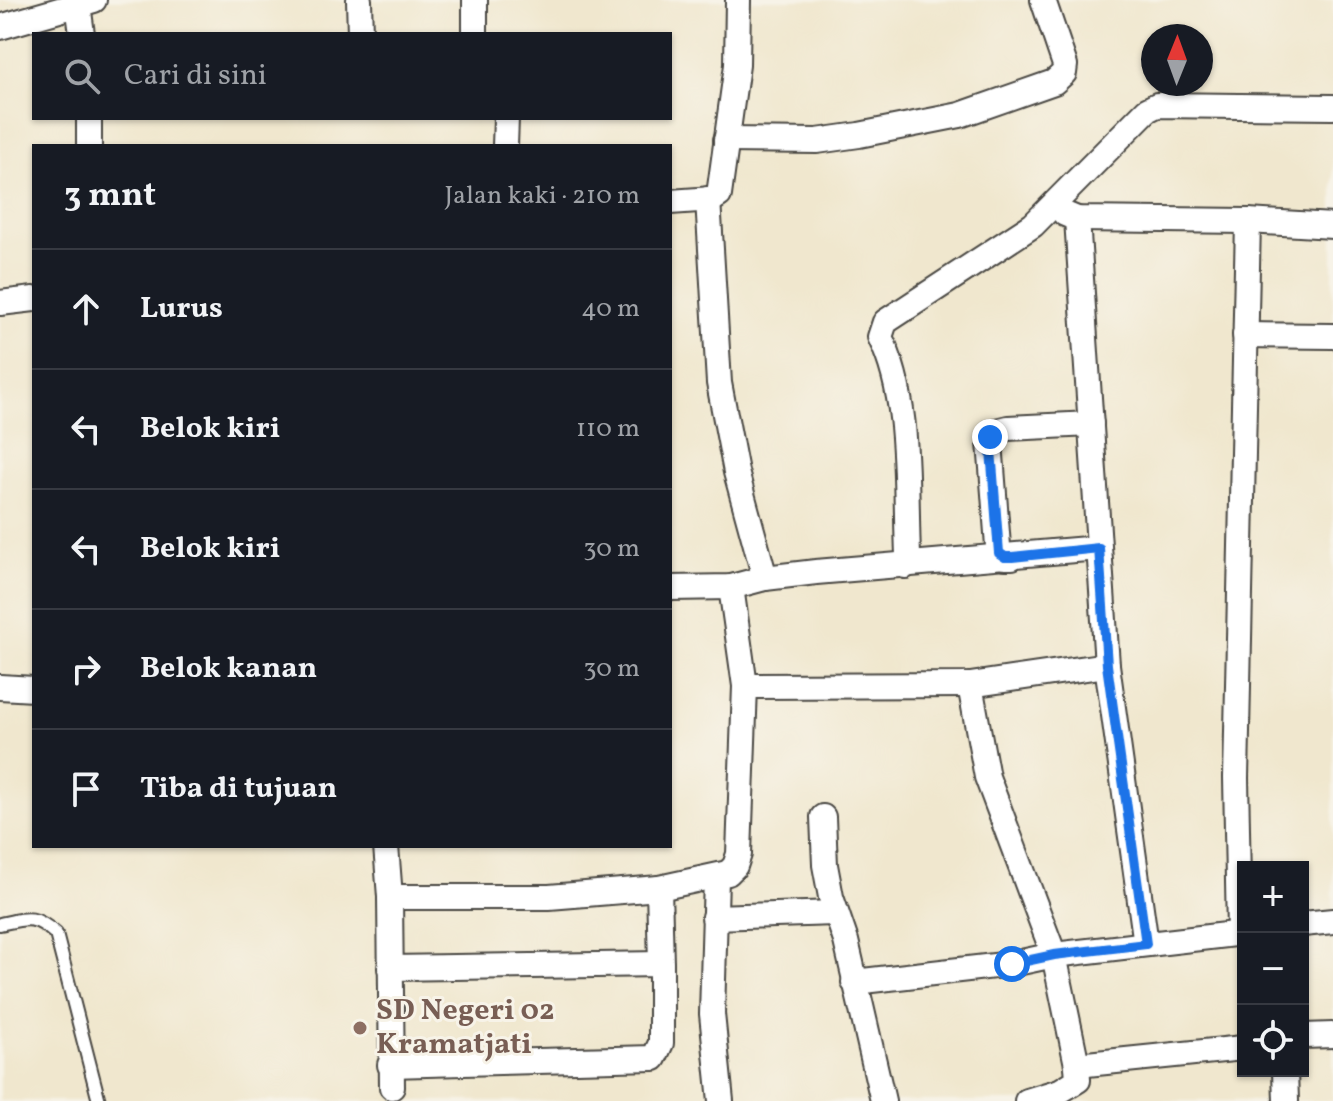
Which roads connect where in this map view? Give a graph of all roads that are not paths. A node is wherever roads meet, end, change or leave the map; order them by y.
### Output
1 (359, 0) edge
2 (475, 0) edge
3 (738, 0) edge
4 (1043, 0) edge
5 (86, 2) edge
6 (0, 27) edge
7 (82, 32) edge
8 (360, 32) edge
9 (475, 32) edge
10 (1333, 107) edge
11 (89, 120) edge
12 (506, 120) edge
13 (726, 140) junction
14 (89, 144) edge
15 (505, 144) edge
16 (708, 199) junction
17 (672, 202) edge
18 (1052, 208) junction
19 (1077, 219) junction
20 (1248, 221) junction
21 (1333, 226) edge
22 (32, 299) edge
23 (0, 303) edge
24 (1245, 335) junction
25 (1333, 336) edge
26 (1091, 424) junction
27 (1099, 548) junction
28 (1012, 557) junction
29 (905, 566) junction
30 (765, 578) junction
31 (731, 587) junction
32 (672, 588) edge
33 (1107, 665) junction
34 (970, 685) junction
35 (745, 686) junction
36 (0, 687) edge
37 (32, 689) edge
38 (823, 817) dead end
39 (386, 848) edge
40 (1239, 861) edge
41 (716, 878) junction
42 (659, 888) junction
43 (390, 897) junction
44 (835, 913) junction
45 (714, 917) junction
46 (1333, 921) edge
47 (1309, 923) edge
48 (0, 924) edge
49 (1237, 933) edge
50 (1146, 944) junction
51 (1054, 955) junction
52 (661, 964) junction
53 (390, 968) junction
54 (854, 982) junction
55 (1333, 1035) edge
56 (1309, 1036) edge
57 (1237, 1049) edge
58 (1077, 1065) junction
59 (1285, 1077) edge
60 (99, 1101) edge
61 (721, 1101) edge
62 (883, 1101) edge
63 (1027, 1101) edge
64 (1286, 1101) edge

1 - 8 street
2 - 9 street
3 - 13 street
4 - 13 street
5 - 6 street
5 - 7 street
10 - 18 street
11 - 14 street
12 - 15 street
13 - 16 street
16 - 17 street
16 - 30 street
18 - 19 street
18 - 29 street
19 - 20 street
19 - 26 street
20 - 21 street
20 - 24 street
22 - 23 street
24 - 25 street
24 - 40 street
26 - 27 street
26 - 28 street
27 - 28 street
27 - 33 street
28 - 29 street
29 - 30 street
30 - 31 street
31 - 32 street
31 - 35 street
33 - 34 street
33 - 50 street
34 - 35 street
34 - 51 street
35 - 41 street
36 - 37 street
38 - 44 street
39 - 43 street
41 - 42 street
41 - 45 street
42 - 43 street
42 - 52 street
43 - 53 street
44 - 45 street
44 - 54 street
45 - 61 street
46 - 47 street
48 - 60 lane
49 - 50 street
50 - 51 street
51 - 54 street
51 - 58 street
52 - 53 street
52 - 53 street
54 - 62 street
55 - 56 street
57 - 58 street
58 - 63 street
59 - 64 street

